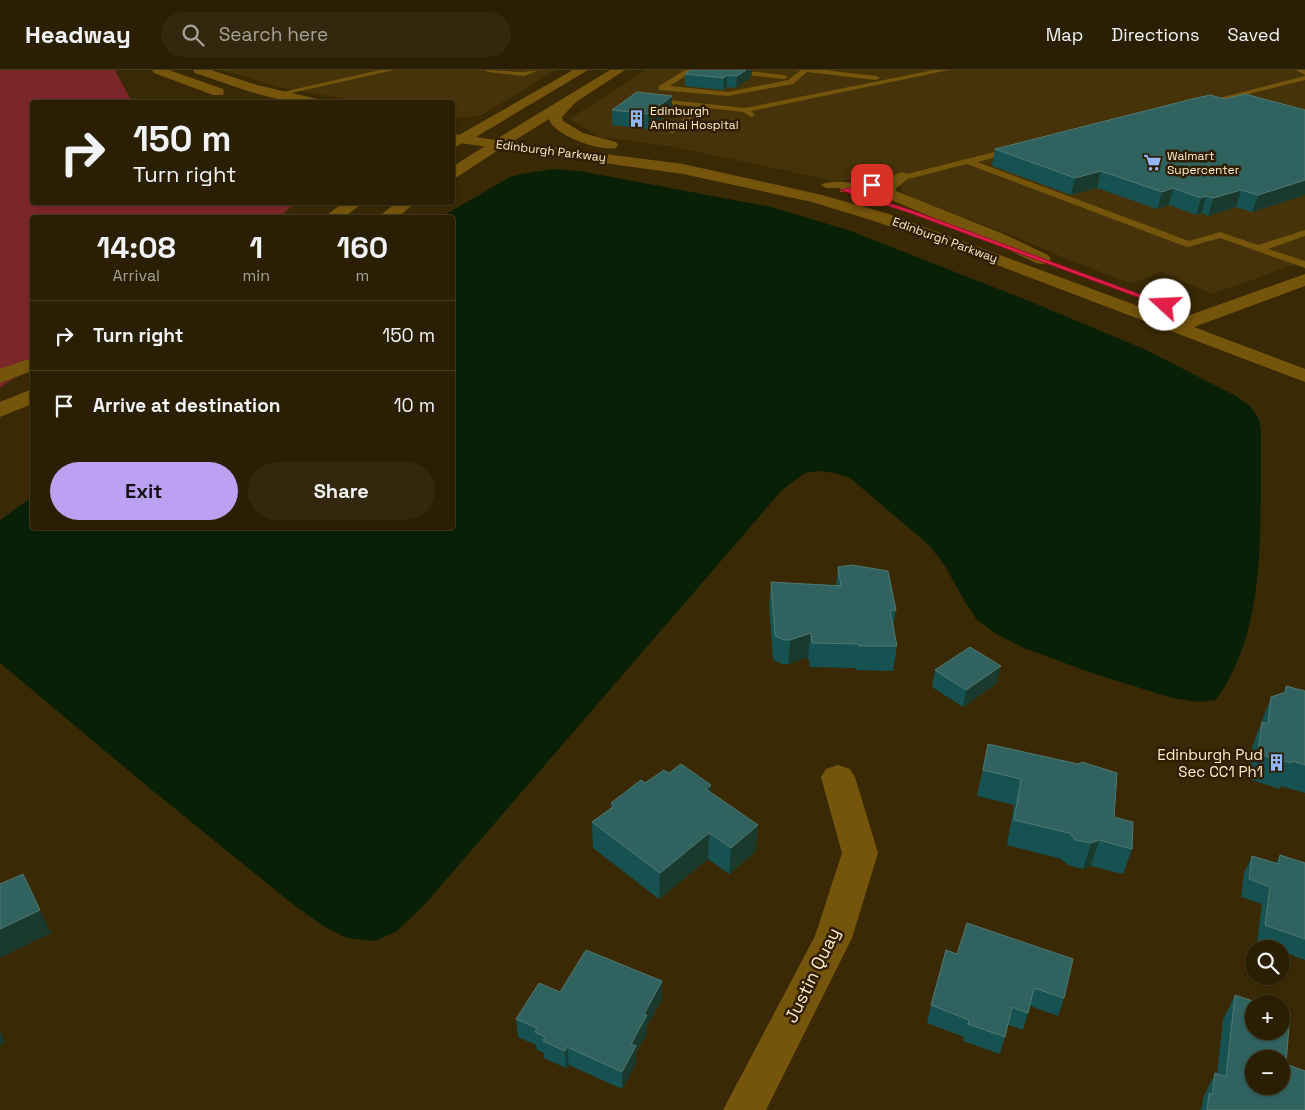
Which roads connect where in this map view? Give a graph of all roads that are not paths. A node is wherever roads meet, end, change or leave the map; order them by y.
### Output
1 (158, 70) edge
2 (199, 70) edge
3 (339, 70) edge
4 (390, 70) edge
5 (488, 70) edge
6 (535, 70) edge
7 (582, 70) edge
8 (619, 70) edge
9 (690, 70) edge
10 (718, 70) edge
11 (804, 70) edge
12 (945, 70) edge
13 (357, 78) junction
14 (794, 78) junction
15 (1305, 78) edge
16 (891, 80) junction
17 (278, 94) junction
18 (233, 97) dead end
19 (572, 99) junction
20 (642, 99) edge
21 (304, 100) edge
22 (1193, 106) edge
23 (704, 107) junction
24 (479, 129) junction
25 (673, 131) dead end
26 (514, 134) junction
27 (455, 137) edge
28 (498, 144) junction
29 (617, 146) junction
30 (1023, 148) edge
31 (967, 161) junction
32 (734, 165) dead end
33 (455, 172) edge
34 (902, 177) junction
35 (777, 181) junction
36 (834, 187) junction
37 (351, 205) edge
38 (404, 205) edge
39 (336, 215) edge
40 (389, 215) edge
41 (1305, 233) edge
42 (1260, 248) junction
43 (1042, 259) junction
44 (1305, 265) edge
45 (1305, 280) edge
46 (1201, 318) junction
47 (1176, 327) junction
48 (1228, 328) dead end
49 (30, 365) edge
50 (1305, 376) edge
51 (0, 377) edge
52 (30, 397) edge
53 (0, 410) edge
54 (838, 777) dead end
55 (744, 1110) edge

1 - 18 main road
2 - 17 main road
3 - 13 lane
4 - 13 lane
5 - 6 lane
7 - 24 main road
8 - 19 main road
9 - 14 lane
10 - 14 lane
11 - 14 lane
11 - 16 lane
12 - 16 lane
13 - 17 lane
15 - 22 lane
16 - 23 lane
17 - 21 main road
19 - 26 main road
19 - 29 main road
20 - 23 lane
23 - 25 lane
24 - 26 main road, Edinburgh Parkway
24 - 27 main road, Edinburgh Parkway
26 - 28 main road
26 - 29 main road, Edinburgh Parkway
27 - 28 main road, Edinburgh Parkway
28 - 33 main road
28 - 35 main road, Edinburgh Parkway
29 - 32 main road, Edinburgh Parkway
30 - 31 lane
31 - 34 lane
31 - 42 lane
34 - 36 lane
34 - 36 lane
34 - 43 main road
35 - 36 main road, Edinburgh Parkway
35 - 47 main road, Edinburgh Parkway
36 - 43 main road, Edinburgh Parkway
37 - 39 main road
38 - 40 main road
41 - 42 lane
42 - 44 lane
43 - 46 main road, Edinburgh Parkway
45 - 46 main road
46 - 47 main road
46 - 48 main road, Edinburgh Parkway
47 - 50 main road, Edinburgh Parkway
49 - 51 main road
52 - 53 main road
54 - 55 main road, Justin Quay

